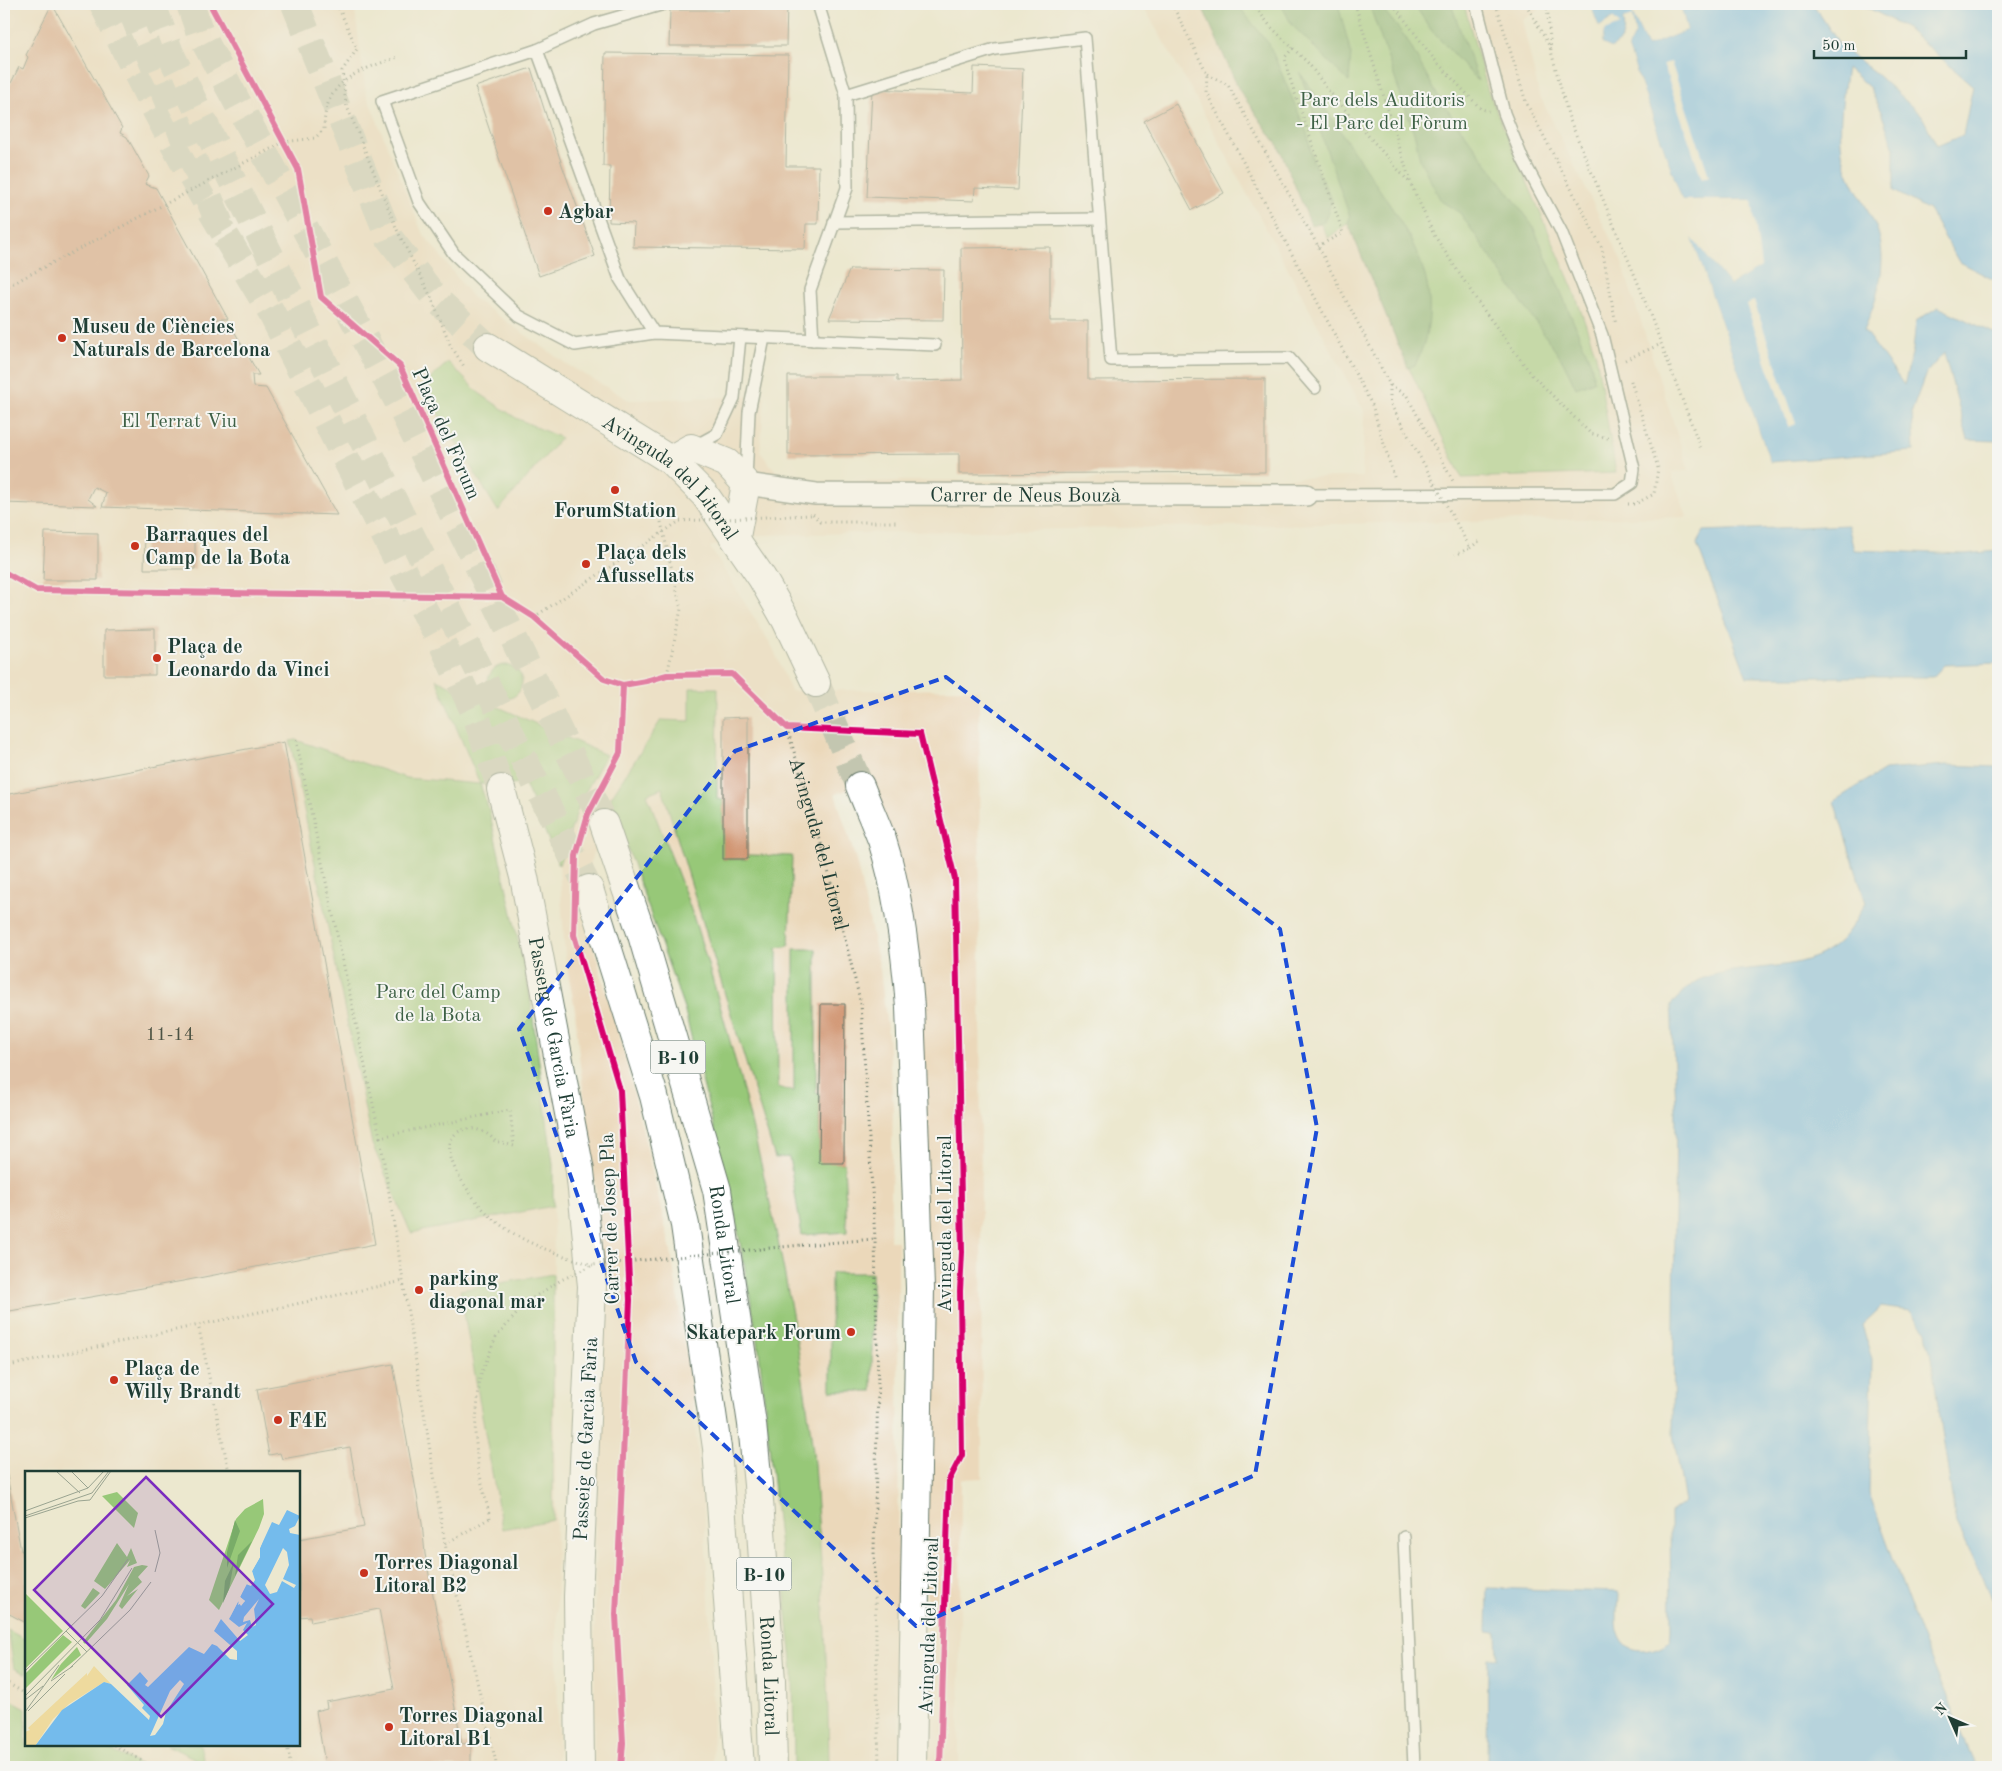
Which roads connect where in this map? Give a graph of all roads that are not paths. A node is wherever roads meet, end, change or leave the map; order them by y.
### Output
1 (664, 4) edge
2 (818, 4) edge
3 (1476, 4) edge
4 (537, 50) junction
5 (846, 95) junction
6 (1099, 218) junction
7 (834, 222) junction
8 (654, 333) junction
9 (740, 337) junction
10 (764, 338) junction
11 (813, 340) junction
12 (935, 345) dead end
13 (488, 347) tunnel mouth
14 (1315, 388) dead end
15 (681, 454) junction
16 (746, 484) junction
17 (1306, 495) joint
18 (736, 537) junction
19 (816, 683) tunnel mouth
20 (860, 786) tunnel mouth
21 (501, 789) tunnel mouth
22 (593, 820) tunnel mouth
23 (582, 880) tunnel mouth
24 (1404, 1537) dead end
25 (580, 1767) edge
26 (740, 1767) edge
27 (774, 1767) edge
28 (912, 1767) edge
29 (1414, 1767) edge

1 - 4 lane
2 - 5 lane
3 - 17 lane
4 - 8 lane
4 - 8 lane
5 - 6 lane
5 - 7 lane
6 - 7 lane
6 - 14 lane
7 - 11 lane
8 - 9 lane
9 - 10 lane
9 - 15 lane
10 - 11 lane
10 - 16 lane
11 - 12 lane
13 - 15 main road, Avinguda del Litoral
15 - 16 main road
15 - 18 main road, Avinguda del Litoral
16 - 17 street, Carrer de Neus Bouzà
16 - 18 main road
18 - 19 main road, Avinguda del Litoral
20 - 28 main road, Avinguda del Litoral
21 - 25 main road, Passeig de Garcia Fària
22 - 27 main road, Ronda Litoral / B-10
23 - 26 main road, Ronda Litoral / B-10
24 - 29 lane

